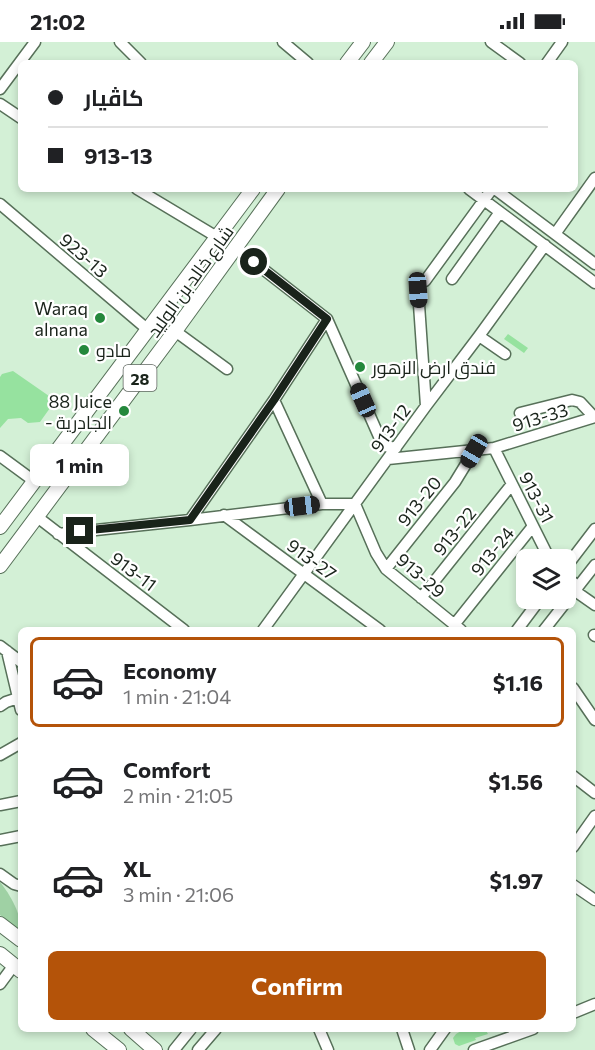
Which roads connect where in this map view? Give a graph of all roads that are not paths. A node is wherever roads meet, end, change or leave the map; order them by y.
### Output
1 (35, 42) edge
2 (120, 42) edge
3 (282, 42) edge
4 (363, 42) edge
5 (387, 42) edge
6 (491, 42) edge
7 (562, 42) edge
8 (21, 60) edge
9 (134, 60) edge
10 (304, 60) edge
11 (349, 60) edge
12 (373, 60) edge
13 (516, 60) edge
14 (549, 60) edge
15 (18, 64) edge
16 (0, 88) edge
17 (0, 104) edge
18 (18, 115) edge
19 (595, 178) edge
20 (142, 192) edge
21 (251, 192) edge
22 (276, 192) edge
23 (473, 192) edge
24 (490, 192) edge
25 (497, 192) edge
26 (483, 200) junction
27 (0, 204) edge
28 (500, 212) junction
29 (555, 234) junction
30 (217, 237) junction
31 (545, 245) junction
32 (236, 248) junction
33 (595, 264) edge
34 (452, 279) dead end
35 (425, 281) dead end
36 (595, 283) edge
37 (418, 290) dead end
38 (327, 319) junction
39 (147, 329) junction
40 (175, 332) junction
41 (480, 336) junction
42 (505, 354) dead end
43 (227, 369) dead end
44 (274, 400) junction
45 (426, 406) junction
46 (520, 413) dead end
47 (594, 417) edge
48 (396, 448) junction
49 (494, 448) junction
50 (474, 451) junction
51 (0, 456) edge
52 (388, 459) junction
53 (34, 481) junction
54 (512, 484) junction
55 (322, 504) junction
56 (355, 504) junction
57 (224, 515) junction
58 (36, 516) junction
59 (190, 520) junction
60 (533, 526) junction
61 (0, 527) edge
62 (595, 529) edge
63 (58, 534) junction
64 (544, 549) edge
65 (576, 554) edge
66 (595, 565) edge
67 (0, 566) edge
68 (386, 569) junction
69 (304, 574) junction
70 (577, 589) junction
71 (421, 598) junction
72 (595, 605) edge
73 (533, 609) edge
74 (180, 627) edge
75 (265, 627) edge
76 (376, 627) edge
77 (457, 627) edge
78 (519, 627) edge
79 (546, 627) edge
80 (4, 649) edge
81 (18, 660) edge
82 (576, 692) edge
83 (18, 698) joint
84 (0, 706) edge
85 (595, 720) edge
86 (18, 745) edge
87 (0, 755) edge
88 (576, 778) edge
89 (595, 793) edge
90 (18, 802) edge
91 (0, 805) edge
92 (595, 816) edge
93 (18, 837) edge
94 (0, 840) edge
95 (576, 843) edge
96 (0, 874) edge
97 (18, 885) edge
98 (576, 887) edge
99 (595, 900) edge
100 (0, 924) edge
101 (18, 938) edge
102 (0, 954) edge
103 (18, 968) edge
104 (0, 984) edge
105 (595, 1004) edge
106 (576, 1012) edge
107 (97, 1032) edge
108 (134, 1032) edge
109 (189, 1032) edge
110 (213, 1032) edge
111 (319, 1032) edge
112 (403, 1032) edge
113 (444, 1032) edge
114 (525, 1032) edge
115 (510, 1038) junction
116 (119, 1050) edge
117 (155, 1050) edge
118 (174, 1050) edge
119 (198, 1050) edge
120 (328, 1050) edge
121 (409, 1050) edge
122 (430, 1050) edge
123 (474, 1050) edge
124 (516, 1050) edge

1 - 8 street
2 - 9 street
3 - 10 street
4 - 11 main road
5 - 12 main road
6 - 13 street
7 - 14 street
15 - 16 street
17 - 18 street
19 - 29 street
20 - 30 street
21 - 30 main road, شارع خالد بن الوليد / 28
22 - 32 main road, شارع خالد بن الوليد / 28
23 - 26 street
24 - 26 street
25 - 29 street
26 - 28 street
26 - 35 street
27 - 39 street, 923-13
28 - 31 street
28 - 34 street
29 - 33 street
30 - 39 main road, شارع خالد بن الوليد / 28
31 - 36 street
31 - 41 street, 913-12
32 - 38 street
32 - 40 main road, شارع خالد بن الوليد / 28
37 - 45 street
38 - 44 street
38 - 48 street
39 - 53 main road, شارع خالد بن الوليد / 28
40 - 43 street
40 - 58 main road, شارع خالد بن الوليد / 28
41 - 42 street
41 - 45 street, 913-12
44 - 55 street
44 - 59 street
45 - 48 street, 913-12
46 - 47 street
47 - 49 street, 913-33
48 - 52 street, 913-12
49 - 50 street, 913-33
49 - 54 street, 913-31
50 - 52 street, 913-33
50 - 68 street, 913-20
51 - 53 street
52 - 56 street, 913-12
53 - 61 main road, شارع خالد بن الوليد / 28
54 - 60 street, 913-31
54 - 71 street, 913-22
55 - 56 street
55 - 57 street
56 - 68 street, 913-29
56 - 69 street, 913-12
57 - 59 street
57 - 69 street, 913-27
58 - 63 street, 913-11
58 - 67 main road, شارع خالد بن الوليد / 28
59 - 63 street
60 - 64 street, 913-31
60 - 77 street, 913-24
62 - 65 street
63 - 74 street, 913-11
66 - 70 street
68 - 71 street, 913-29
69 - 75 street, 913-12
69 - 76 street, 913-27
70 - 72 street
70 - 79 street
71 - 77 street, 913-29
73 - 78 street
80 - 81 street
80 - 83 street
82 - 85 street
83 - 84 street
86 - 87 street
88 - 89 street
90 - 91 street
92 - 95 street
93 - 94 street
96 - 97 street
98 - 99 street
100 - 101 main road
102 - 103 main road
103 - 104 street
105 - 106 street
107 - 116 main road
108 - 117 main road
109 - 118 street
110 - 119 street
111 - 120 street
112 - 121 street
113 - 122 street
114 - 115 street
115 - 123 street
115 - 124 street

